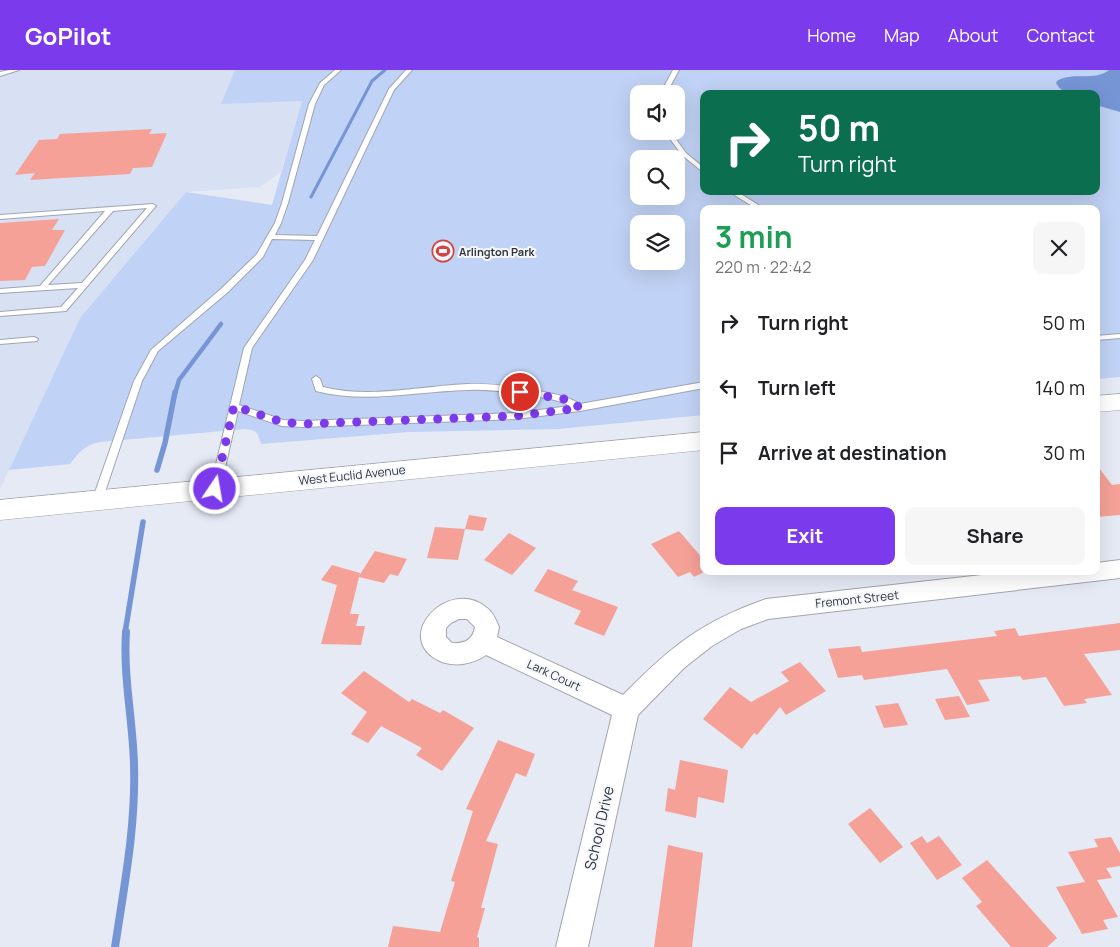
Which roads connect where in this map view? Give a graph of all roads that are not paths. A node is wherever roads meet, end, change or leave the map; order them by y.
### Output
1 (16, 70) edge
2 (338, 70) edge
3 (409, 70) edge
4 (676, 70) edge
5 (0, 74) edge
6 (668, 85) edge
7 (674, 140) edge
8 (700, 168) edge
9 (738, 195) edge
10 (755, 205) edge
11 (111, 209) junction
12 (0, 216) edge
13 (270, 237) junction
14 (319, 238) junction
15 (84, 285) junction
16 (42, 288) junction
17 (0, 291) edge
18 (0, 314) edge
19 (1120, 336) edge
20 (1100, 338) edge
21 (34, 339) dead end
22 (0, 342) edge
23 (316, 379) dead end
24 (700, 386) edge
25 (1120, 402) edge
26 (1100, 404) edge
27 (234, 406) junction
28 (580, 408) junction
29 (700, 441) edge
30 (215, 489) junction
31 (97, 501) junction
32 (0, 510) edge
33 (1120, 569) edge
34 (1100, 571) edge
35 (1068, 575) edge
36 (483, 642) dead end
37 (626, 709) junction
38 (572, 947) edge

1 - 5 lane
2 - 13 lane
3 - 14 lane
4 - 6 lane
7 - 8 lane
9 - 10 lane
11 - 12 lane
11 - 15 lane
11 - 16 lane
13 - 14 lane
13 - 31 lane
14 - 27 lane
15 - 16 lane
15 - 18 lane
16 - 17 lane
19 - 20 lane
21 - 22 lane
23 - 28 lane
24 - 28 lane
25 - 26 main road
27 - 28 lane
27 - 30 lane
29 - 30 main road, West Euclid Avenue
30 - 31 main road, West Euclid Avenue
31 - 32 main road, West Euclid Avenue
33 - 34 street, Fremont Street
35 - 37 street, Fremont Street
36 - 37 street, Lark Court
37 - 38 street, School Drive

